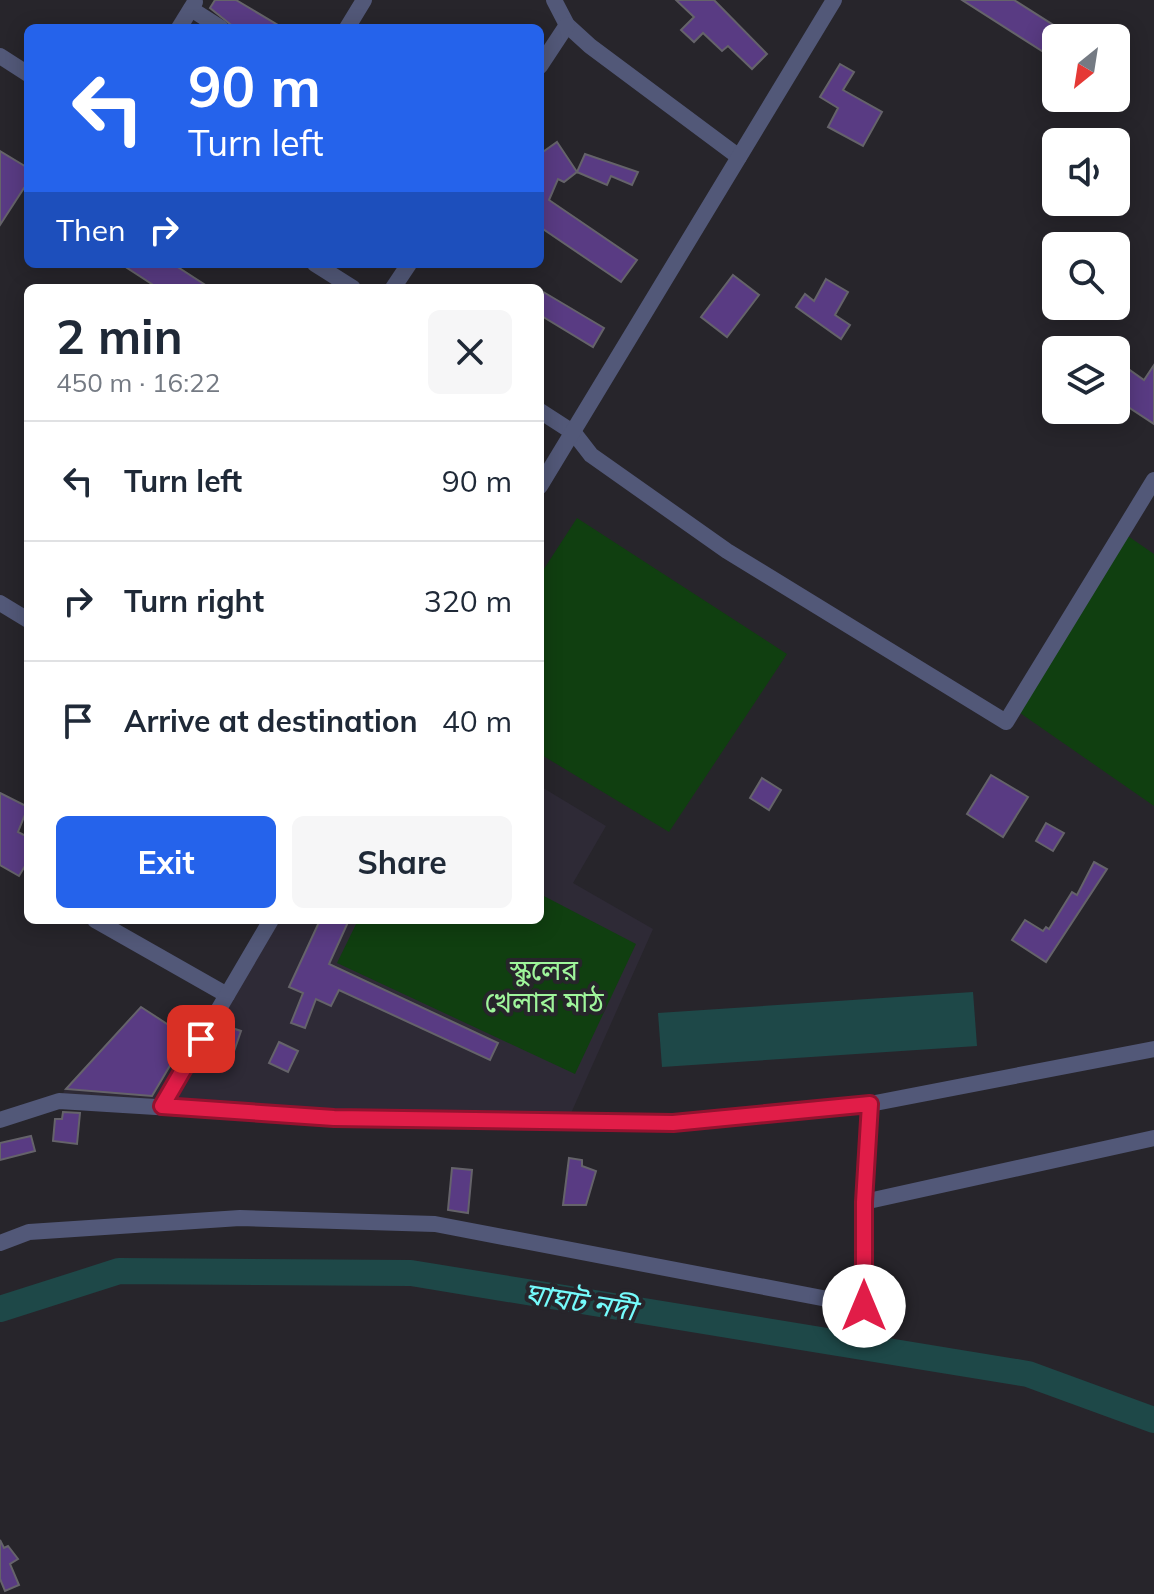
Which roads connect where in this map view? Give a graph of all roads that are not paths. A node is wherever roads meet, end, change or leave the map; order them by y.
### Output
1 (364, 0) edge
2 (554, 0) edge
3 (834, 0) edge
4 (194, 5) edge
5 (182, 24) edge
6 (216, 24) edge
7 (349, 24) edge
8 (567, 25) junction
9 (0, 56) edge
10 (544, 60) edge
11 (24, 71) edge
12 (739, 157) junction
13 (321, 268) edge
14 (347, 284) edge
15 (544, 414) edge
16 (574, 433) junction
17 (544, 480) edge
18 (1154, 480) edge
19 (0, 603) edge
20 (24, 618) edge
21 (102, 924) edge
22 (269, 924) edge
23 (227, 995) junction
24 (1154, 1049) edge
25 (870, 1104) junction
26 (162, 1106) junction
27 (0, 1120) edge
28 (1154, 1138) edge
29 (864, 1202) junction
30 (0, 1243) edge

1 - 7 street
2 - 8 street
3 - 12 street
4 - 5 street
4 - 6 street
8 - 10 street
8 - 12 street
9 - 11 street
12 - 16 street
13 - 14 street
15 - 16 street
16 - 17 street
16 - 18 street
19 - 20 street
21 - 23 street
22 - 23 street
23 - 26 street
24 - 25 street
25 - 26 street
25 - 29 street
26 - 27 street
28 - 29 street
29 - 30 street

